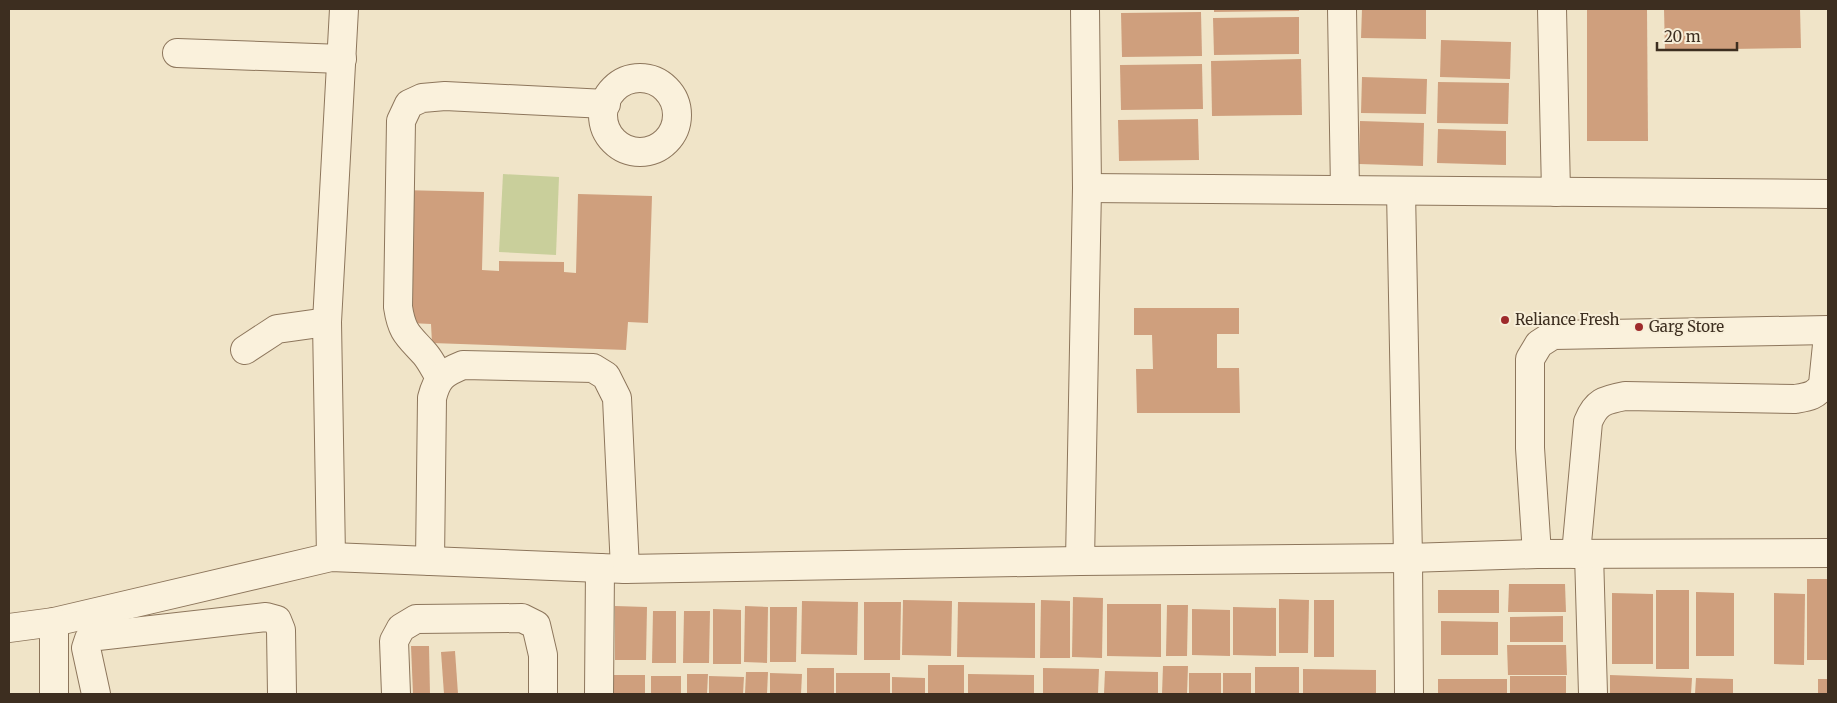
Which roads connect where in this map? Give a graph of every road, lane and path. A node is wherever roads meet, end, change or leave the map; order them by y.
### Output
1 (344, 9) edge
2 (1085, 9) edge
3 (1342, 9) edge
4 (1552, 9) edge
5 (177, 53) dead end
6 (342, 58) junction
7 (606, 104) dead end
8 (1087, 188) junction
9 (1345, 190) junction
10 (1401, 191) junction
11 (1556, 192) junction
12 (1828, 194) edge
13 (327, 322) junction
14 (1828, 330) edge
15 (1828, 335) edge
16 (245, 350) dead end
17 (440, 378) junction
18 (1828, 552) edge
19 (1538, 554) junction
20 (1583, 554) junction
21 (331, 557) junction
22 (1408, 558) junction
23 (1080, 561) junction
24 (430, 562) junction
25 (612, 568) junction
26 (54, 622) junction
27 (9, 628) edge
28 (54, 694) edge
29 (96, 694) edge
30 (282, 694) edge
31 (396, 694) edge
32 (543, 694) edge
33 (599, 694) edge
34 (1409, 694) edge
35 (1593, 694) edge

1 - 6 street
2 - 8 street
3 - 9 street
4 - 11 street
5 - 6 street
6 - 13 street
7 - 17 street
8 - 9 street
8 - 23 street
9 - 10 street
10 - 11 street
10 - 22 street
11 - 12 street
13 - 16 street
13 - 21 street
14 - 19 street
15 - 20 street
17 - 24 street
17 - 25 street
18 - 20 street
19 - 20 street
19 - 22 street
20 - 35 street
21 - 24 street
21 - 26 street
22 - 23 street
22 - 34 street
23 - 25 street
24 - 25 street
25 - 33 street
26 - 27 street
26 - 28 street
29 - 30 street
31 - 32 street

